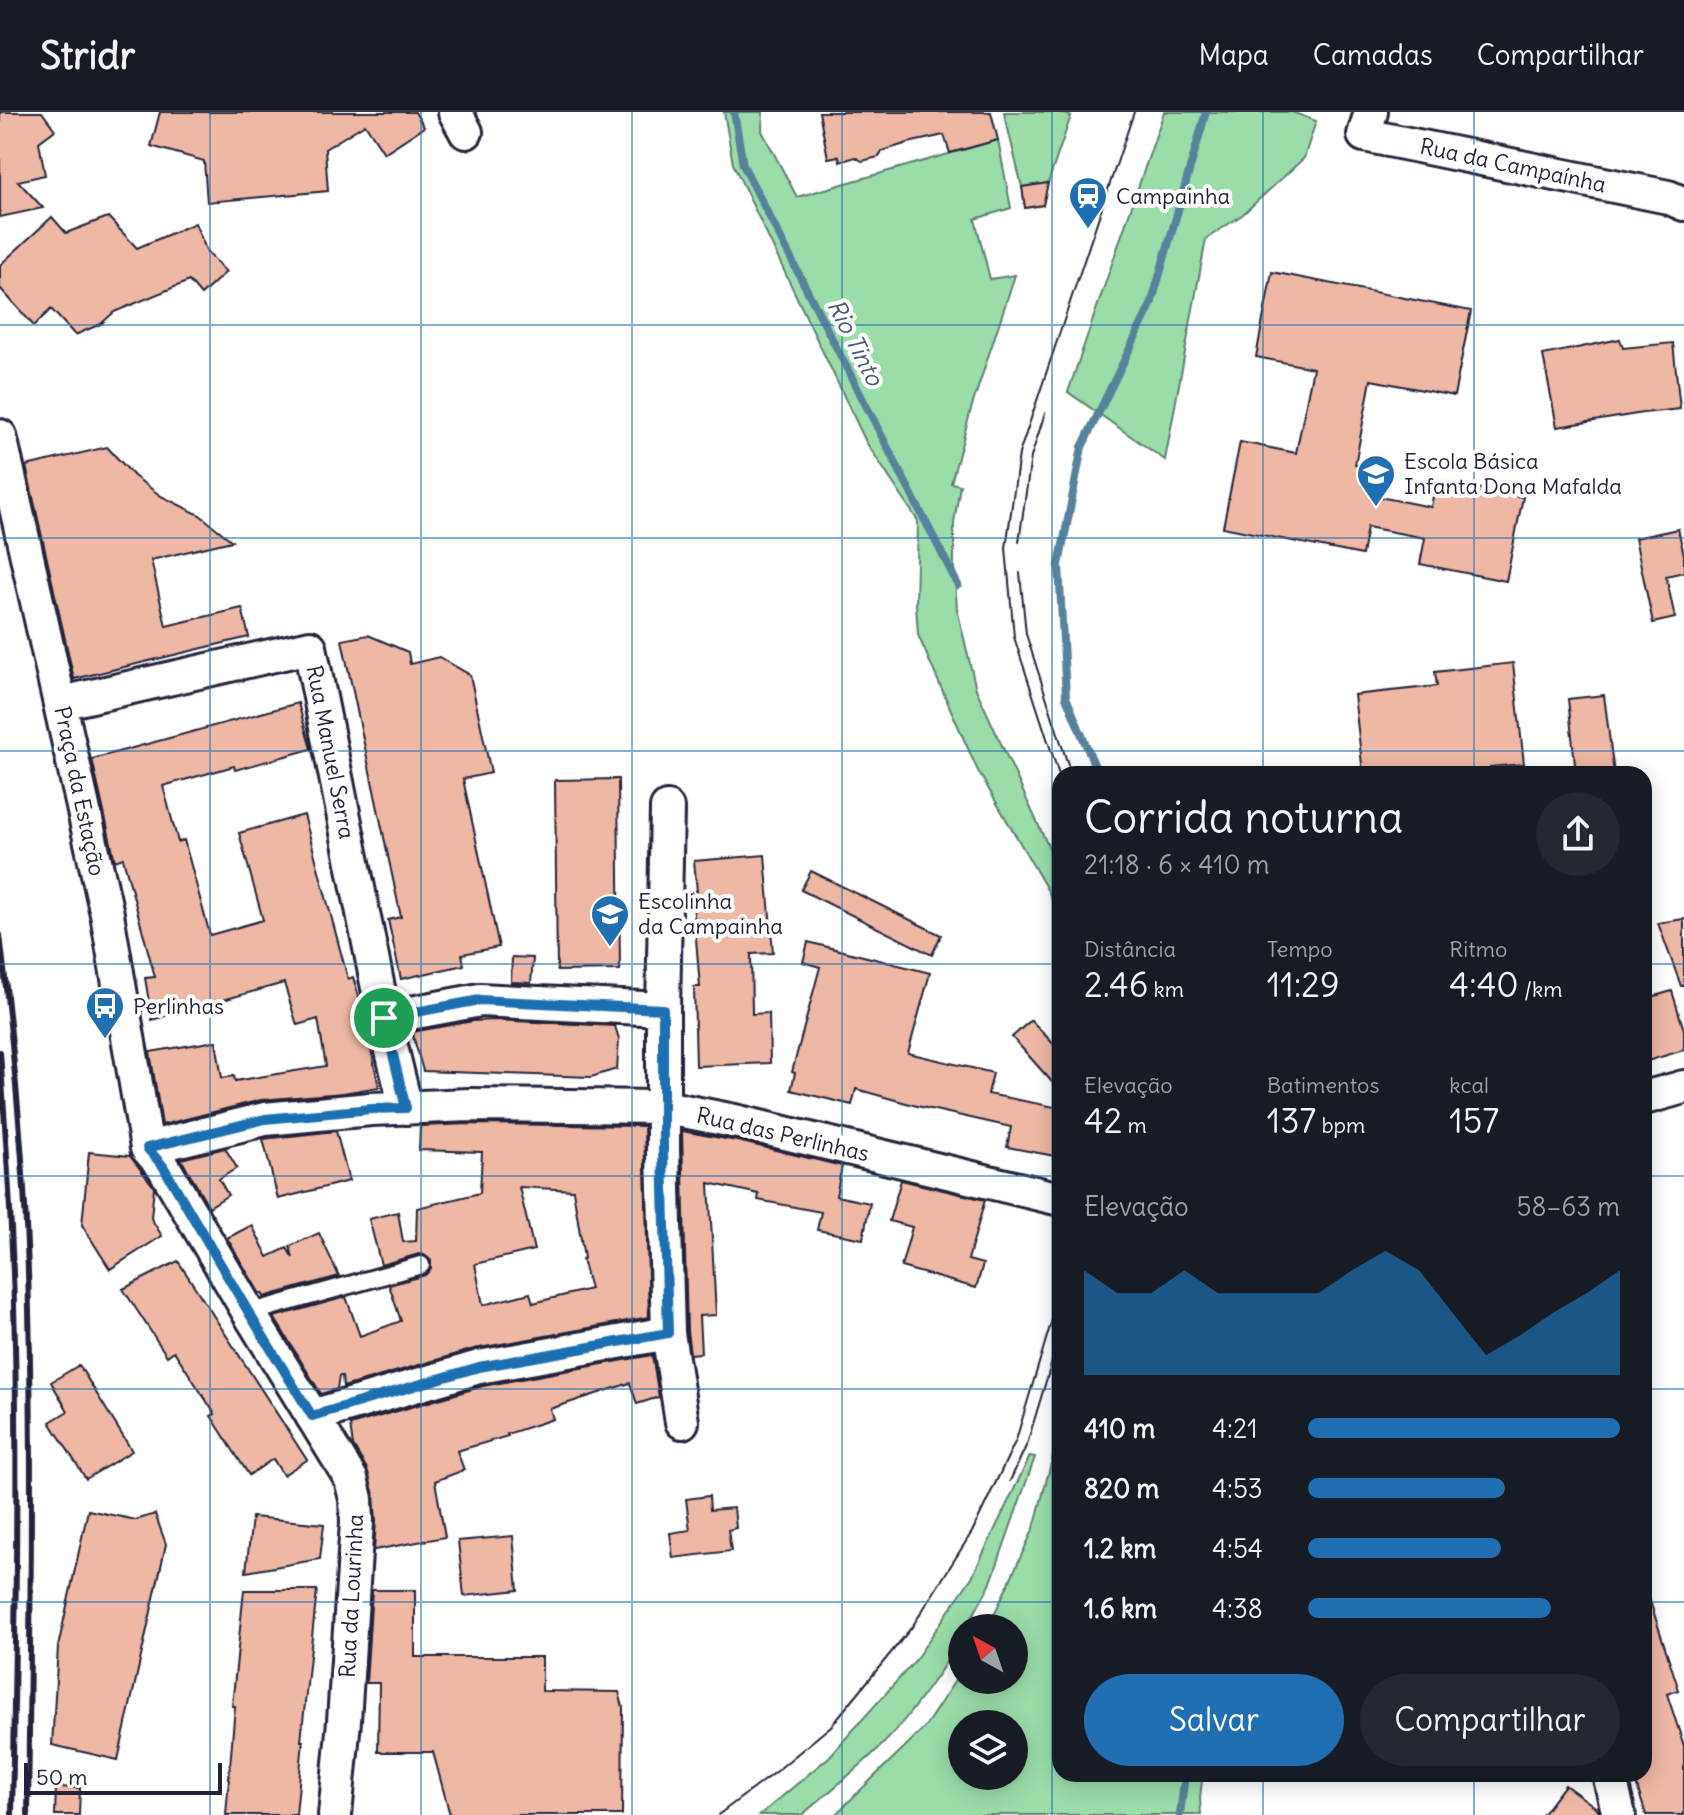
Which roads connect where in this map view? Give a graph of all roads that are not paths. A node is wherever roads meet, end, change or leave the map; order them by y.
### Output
1 (1371, 112) edge
2 (1684, 204) edge
3 (0, 436) edge
4 (61, 703) junction
5 (667, 808) dead end
6 (663, 1009) junction
7 (384, 1018) junction
8 (1684, 1087) edge
9 (1652, 1096) edge
10 (664, 1107) junction
11 (406, 1108) junction
12 (147, 1148) junction
13 (1052, 1197) edge
14 (421, 1265) dead end
15 (249, 1313) junction
16 (668, 1333) junction
17 (312, 1416) junction
18 (682, 1422) dead end
19 (1611, 1782) edge
20 (335, 1815) edge
21 (1619, 1815) edge

1 - 2 street, Rua da Campaínha
3 - 4 street, Praça da Estação
4 - 7 street, Rua Manuel Serra
4 - 12 street, Praça da Estação
5 - 6 street
6 - 7 street
6 - 10 street
7 - 11 street, Rua Manuel Serra
8 - 9 street
10 - 11 street, Rua das Perlinhas
10 - 13 street, Rua das Perlinhas
10 - 16 street
11 - 12 street, Rua das Perlinhas
12 - 15 street, Rua da Lourinha
14 - 15 lane
15 - 17 street, Rua da Lourinha
16 - 17 street
16 - 18 street
17 - 20 street, Rua da Lourinha
19 - 21 street

